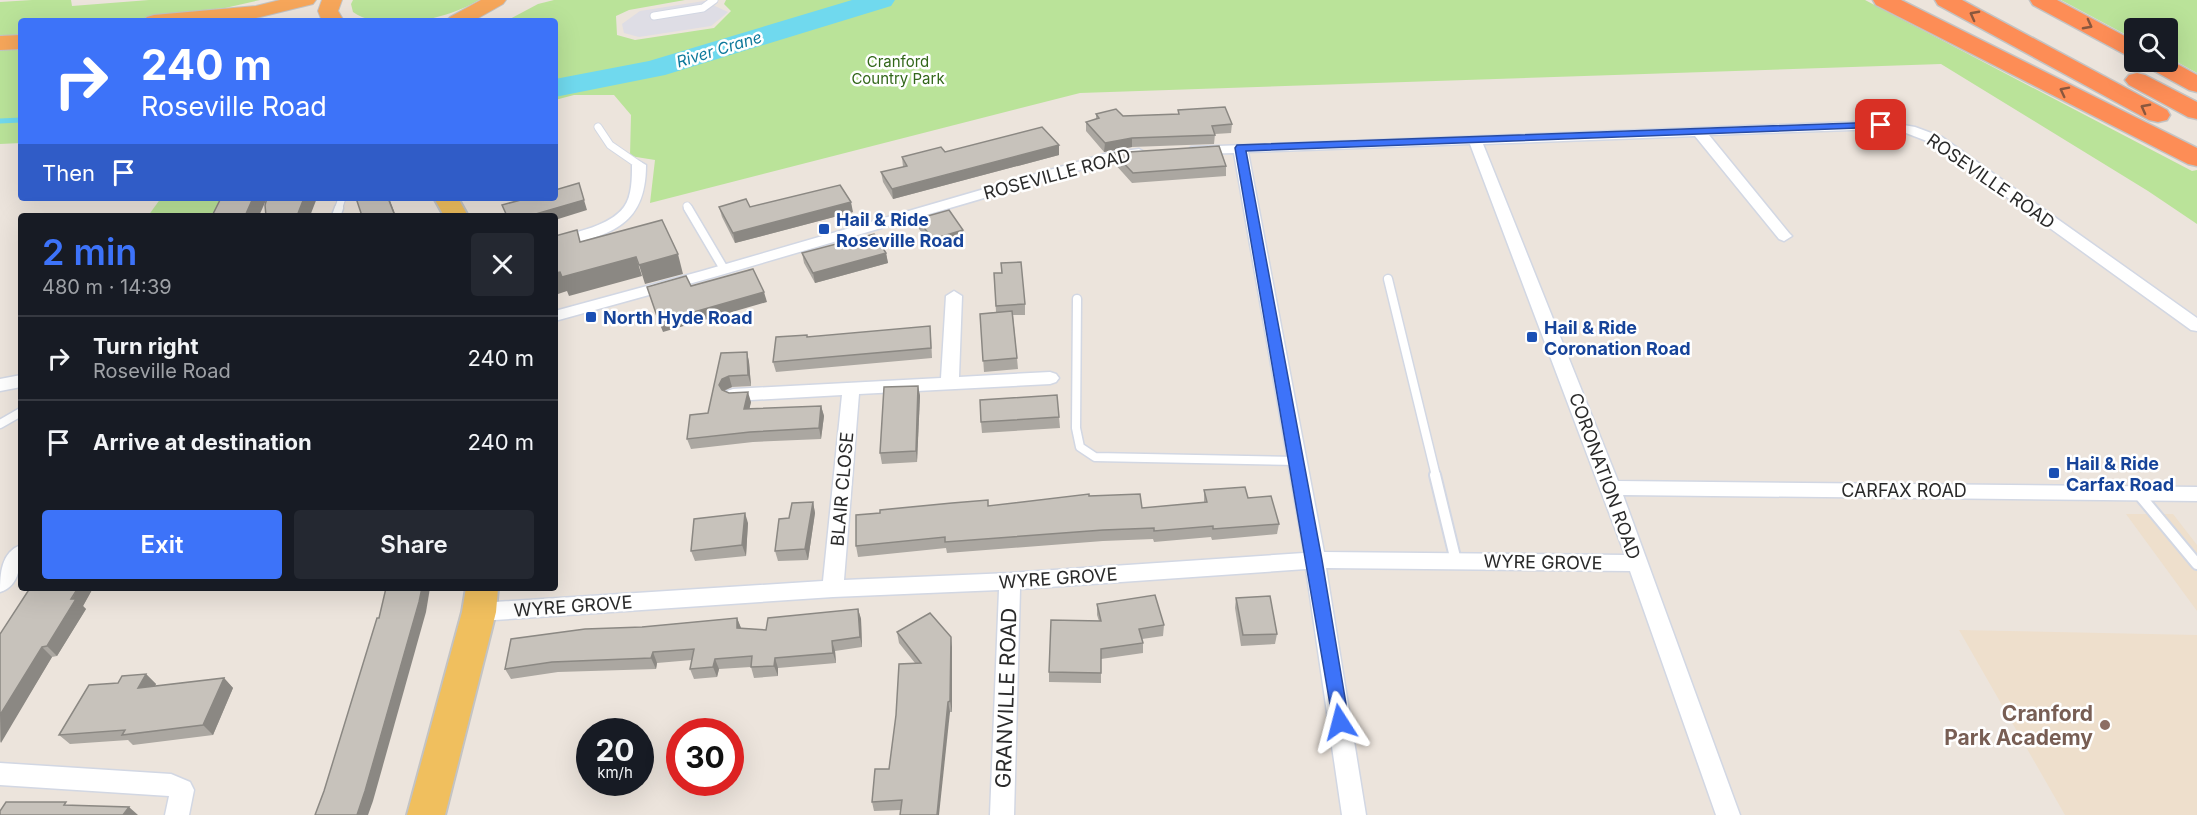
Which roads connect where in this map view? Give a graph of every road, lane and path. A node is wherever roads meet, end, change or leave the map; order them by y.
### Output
1 (306, 0) edge
2 (332, 0) edge
3 (714, 0) edge
4 (1884, 0) edge
5 (1946, 0) edge
6 (1984, 0) edge
7 (2041, 0) edge
8 (498, 2) edge
9 (654, 16) dead end
10 (189, 18) edge
11 (332, 18) edge
12 (466, 18) edge
13 (18, 31) edge
14 (0, 33) edge
15 (18, 42) edge
16 (0, 43) edge
17 (2124, 46) edge
18 (2173, 72) edge
19 (2197, 85) edge
20 (2197, 112) edge
21 (598, 127) dead end
22 (1699, 132) junction
23 (2197, 135) edge
24 (1475, 140) junction
25 (1240, 148) junction
26 (1186, 150) edge
27 (1153, 152) edge
28 (2197, 158) edge
29 (639, 165) joint
30 (687, 206) dead end
31 (1784, 236) dead end
32 (558, 242) edge
33 (724, 270) junction
34 (1388, 279) dead end
35 (954, 296) dead end
36 (1077, 299) dead end
37 (558, 315) edge
38 (2197, 326) edge
39 (1050, 378) dead end
40 (18, 382) edge
41 (950, 383) junction
42 (0, 385) edge
43 (852, 389) junction
44 (733, 395) edge
45 (18, 414) edge
46 (0, 424) edge
47 (1297, 461) junction
48 (1611, 488) junction
49 (2137, 492) junction
50 (2197, 494) edge
51 (18, 558) edge
52 (1315, 560) junction
53 (1456, 561) junction
54 (1637, 563) junction
55 (2197, 564) edge
56 (1010, 581) junction
57 (0, 584) edge
58 (833, 589) junction
59 (481, 600) edge
60 (0, 774) edge
61 (177, 815) edge
62 (426, 815) edge
63 (1002, 815) edge
64 (1354, 815) edge
65 (1728, 815) edge

1 - 10 highway
2 - 11 highway
3 - 9 lane
28 -> 4 highway
23 -> 5 highway
6 - 20 highway
7 -> 17 highway
8 - 12 highway
13 - 14 highway
15 - 16 highway
18 - 19 highway
21 - 29 lane
22 - 24 street, ROSEVILLE ROAD
22 - 31 street
22 - 38 street, ROSEVILLE ROAD
24 - 25 street, ROSEVILLE ROAD
24 - 48 street, CORONATION ROAD
25 - 26 street, ROSEVILLE ROAD
25 - 47 street
27 - 33 street, ROSEVILLE ROAD
29 - 32 street
30 - 33 lane
33 - 37 street, ROSEVILLE ROAD
34 - 53 lane
35 - 41 street
36 - 47 lane
39 - 41 street
40 - 42 street
41 - 43 street
43 - 44 street
43 - 58 street, BLAIR CLOSE
45 - 46 lane
47 - 52 street
48 - 49 street, CARFAX ROAD
48 - 54 street, CORONATION ROAD
49 - 50 street, CARFAX ROAD
49 - 55 lane
51 - 57 street
52 - 53 street, WYRE GROVE
52 - 56 street, WYRE GROVE
52 - 64 street
53 - 54 street, WYRE GROVE
54 - 65 street, CORONATION ROAD
56 - 58 street, WYRE GROVE
56 - 63 street, GRANVILLE ROAD
58 - 59 street, WYRE GROVE
59 - 62 main road
60 - 61 street

